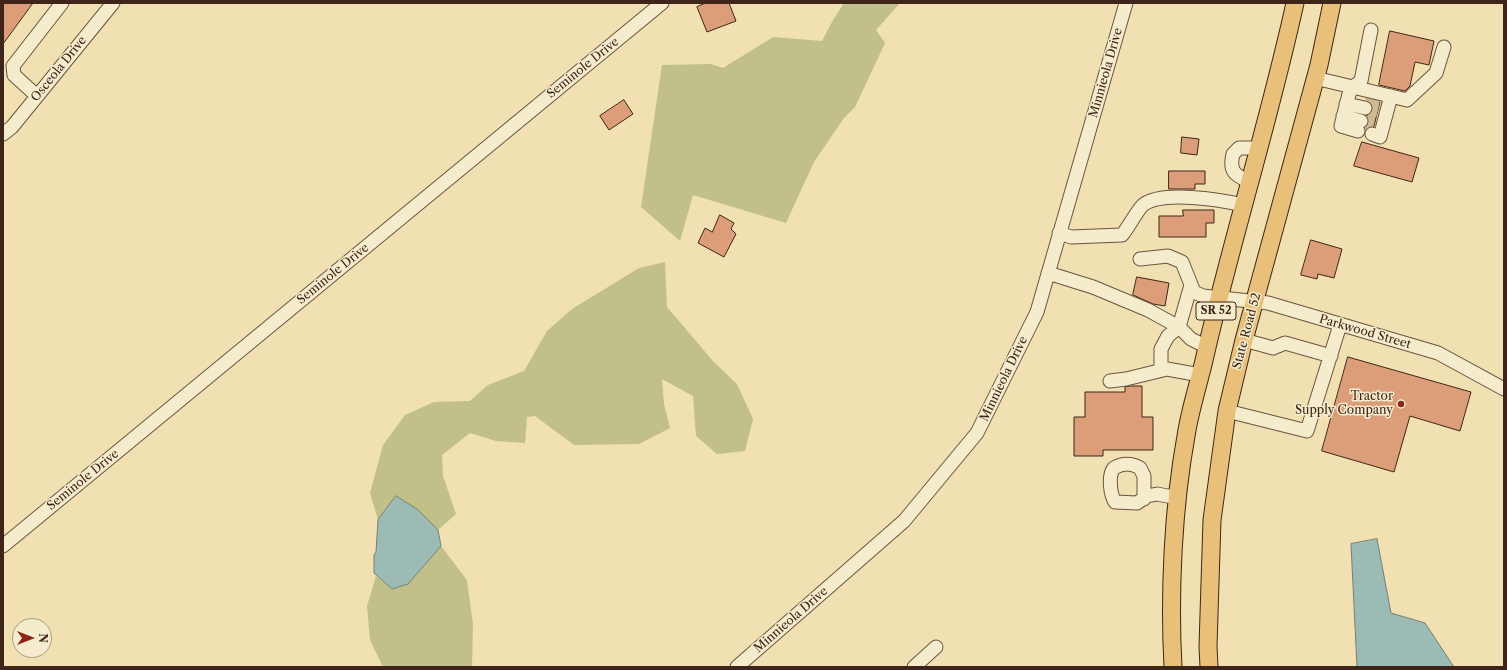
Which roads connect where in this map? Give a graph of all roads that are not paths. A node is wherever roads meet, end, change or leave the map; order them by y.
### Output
1 (62, 3) edge
2 (112, 3) edge
3 (662, 3) edge
4 (1126, 3) edge
5 (1295, 3) edge
6 (1332, 3) edge
7 (1371, 30) dead end
8 (1444, 47) dead end
9 (1315, 78) junction
10 (37, 96) junction
11 (1348, 100) junction
12 (1380, 105) junction
13 (6, 126) edge
14 (1360, 126) tunnel mouth
15 (1376, 128) dead end
16 (1259, 148) junction
17 (1250, 182) junction
18 (1243, 204) junction
19 (1060, 233) junction
20 (1140, 259) dead end
21 (1048, 273) junction
22 (1190, 285) junction
23 (1219, 299) junction
24 (1255, 301) junction
25 (1340, 325) junction
26 (1178, 327) junction
27 (1244, 340) junction
28 (1207, 347) junction
29 (1330, 356) junction
30 (1162, 370) junction
31 (1200, 375) junction
32 (1110, 381) dead end
33 (1504, 389) edge
34 (1226, 411) junction
35 (1178, 498) junction
36 (1144, 499) dead end
37 (3, 546) edge
38 (936, 647) dead end
39 (737, 667) edge
40 (914, 667) edge
41 (1173, 667) edge
42 (1209, 667) edge

1 - 10 street
2 - 10 street, Osceola Drive
3 - 37 street, Seminole Drive
4 - 19 street, Minnieola Drive
5 - 16 main road, SR 52
6 - 9 main road, State Road 52 / SR 52
7 - 11 street
8 - 12 street
9 - 11 street
9 - 24 main road, State Road 52 / SR 52
10 - 13 street, Osceola Drive
11 - 12 street
11 - 12 street
11 - 14 street
12 - 15 street
16 - 17 main road, SR 52
16 - 17 street
17 - 18 main road, SR 52
18 - 19 street
18 - 23 main road, SR 52
19 - 21 street, Minnieola Drive
20 - 22 street
21 - 26 street
21 - 39 street, Minnieola Drive
22 - 23 street, Parkwood Street
22 - 26 street
23 - 24 street, Parkwood Street
23 - 28 main road, SR 52
24 - 25 street, Parkwood Street
24 - 27 main road, State Road 52 / SR 52
25 - 29 street
25 - 33 street, Parkwood Street
26 - 28 street
26 - 30 street
27 - 29 street
27 - 34 main road, State Road 52 / SR 52
28 - 31 main road, SR 52
29 - 34 street
30 - 31 street
30 - 32 street
31 - 35 main road, SR 52
34 - 42 main road, State Road 52 / SR 52
35 - 36 street
35 - 41 main road, SR 52
38 - 40 street

